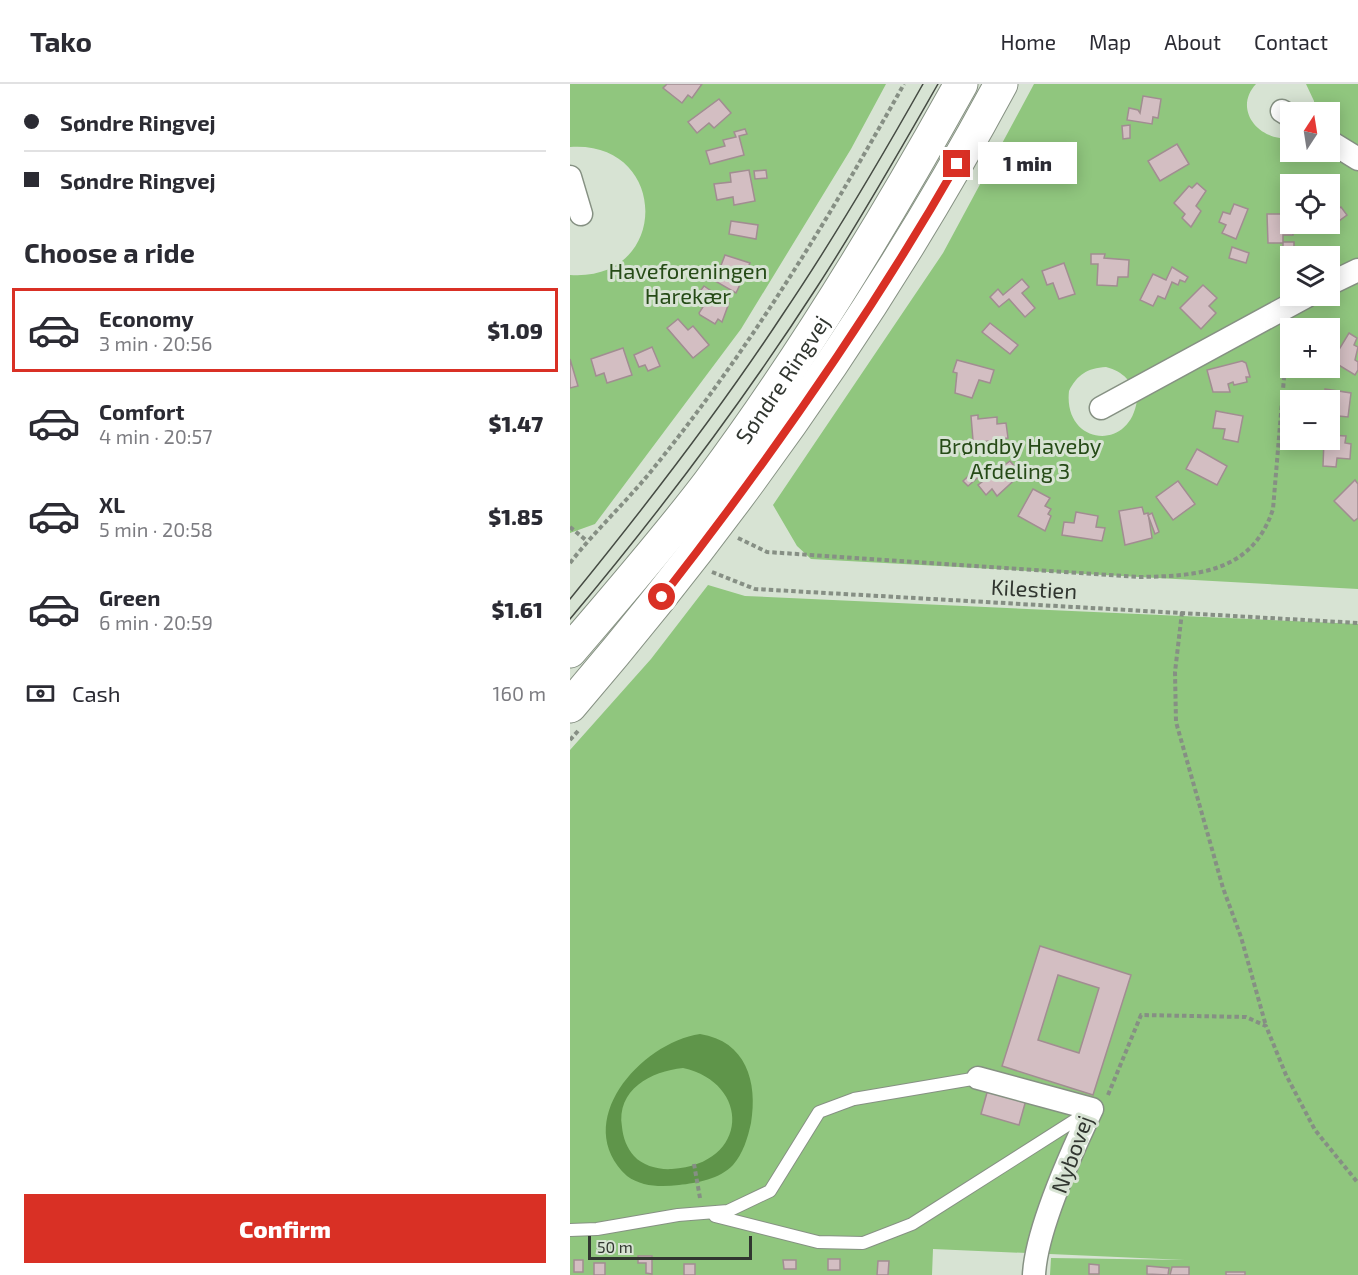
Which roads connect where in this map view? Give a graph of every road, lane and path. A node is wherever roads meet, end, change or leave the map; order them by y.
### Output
1 (904, 84) edge
2 (961, 84) edge
3 (1001, 84) edge
4 (1340, 148) edge
5 (1358, 159) edge
6 (570, 177) edge
7 (581, 214) dead end
8 (1358, 270) edge
9 (1340, 279) edge
10 (1286, 306) edge
11 (1298, 306) edge
12 (1101, 408) dead end
13 (570, 527) edge
14 (738, 538) dead end
15 (587, 541) junction
16 (570, 563) edge
17 (711, 572) dead end
18 (1182, 612) junction
19 (1358, 623) edge
20 (570, 651) edge
21 (570, 706) edge
22 (1266, 1026) junction
23 (978, 1078) joint
24 (1092, 1109) junction
25 (694, 1164) dead end
26 (1358, 1183) edge
27 (699, 1193) dead end
28 (703, 1213) junction
29 (570, 1230) edge
30 (1034, 1275) edge

1 - 15 path
2 - 20 main road, Søndre Ringvej
3 - 21 main road, Søndre Ringvej
4 - 5 street
6 - 7 street
8 - 9 street
10 - 12 street
11 - 14 path
13 - 15 path
15 - 16 path
17 - 18 path, Kilestien
18 - 19 path, Kilestien
18 - 22 path
22 - 24 path
22 - 26 path
23 - 24 street, Nybovej
23 - 28 lane
24 - 28 lane
24 - 30 street, Nybovej
25 - 27 path
28 - 29 lane

